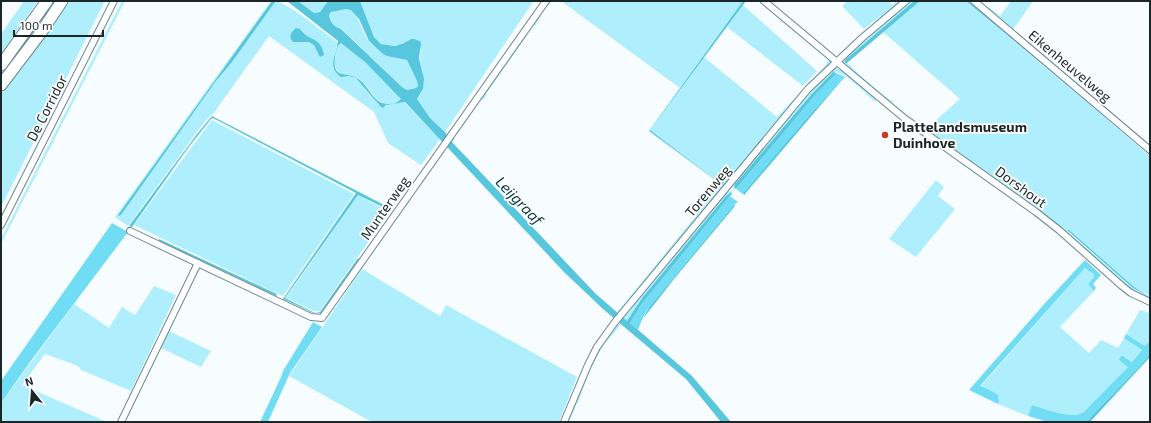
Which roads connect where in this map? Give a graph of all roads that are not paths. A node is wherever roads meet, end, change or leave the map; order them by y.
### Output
1 (47, 1) edge
2 (62, 1) edge
3 (114, 1) edge
4 (546, 1) edge
5 (764, 1) edge
6 (906, 1) edge
7 (974, 1) edge
8 (836, 61) junction
9 (1, 65) edge
10 (1, 85) edge
11 (1150, 150) edge
12 (1, 225) edge
13 (130, 231) dead end
14 (198, 263) junction
15 (1150, 302) edge
16 (121, 422) edge
17 (564, 422) edge

1 - 9 highway
2 - 10 highway
3 - 12 street, De Corridor
4 - 14 street, Munterweg
5 - 8 street, Dorshout
6 - 8 street, Torenweg
7 - 11 street, Eikenheuvelweg
8 - 15 street, Dorshout
8 - 17 street, Torenweg
13 - 14 street, Munterweg
14 - 16 street

